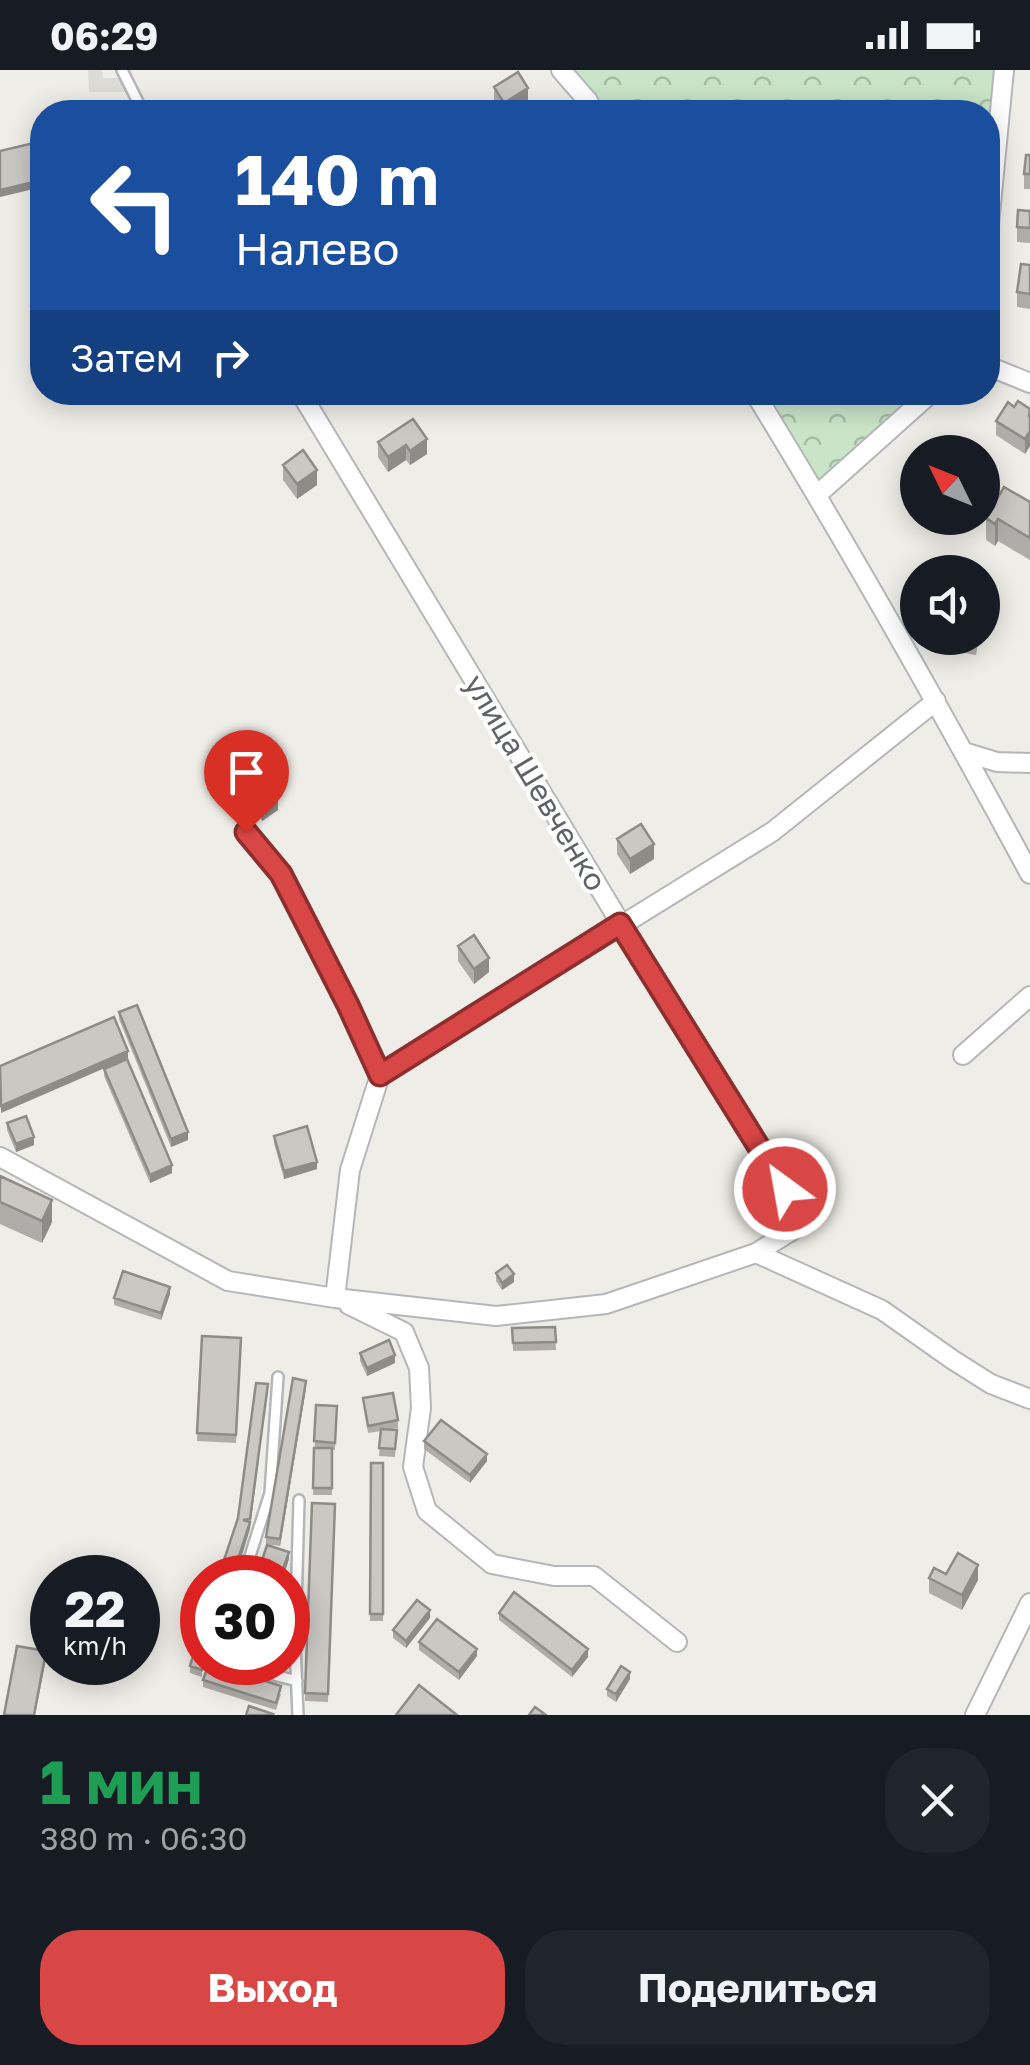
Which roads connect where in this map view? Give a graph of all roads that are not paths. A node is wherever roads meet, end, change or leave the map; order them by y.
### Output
1 (122, 70) edge
2 (561, 70) edge
3 (1004, 70) edge
4 (137, 100) edge
5 (587, 100) edge
6 (1000, 111) edge
7 (1000, 371) edge
8 (1030, 383) edge
9 (308, 405) edge
10 (762, 405) edge
11 (917, 405) edge
12 (817, 494) junction
13 (936, 701) junction
14 (964, 752) junction
15 (1030, 763) edge
16 (246, 832) dead end
17 (1030, 874) edge
18 (620, 924) junction
19 (1030, 996) edge
20 (963, 1055) dead end
21 (380, 1075) junction
22 (0, 1156) edge
23 (756, 1253) junction
24 (335, 1298) junction
25 (278, 1377) dead end
26 (1030, 1399) edge
27 (299, 1500) dead end
28 (250, 1555) edge
29 (297, 1555) edge
30 (1030, 1603) edge
31 (678, 1642) dead end
32 (297, 1685) edge
33 (298, 1715) edge
34 (975, 1715) edge

1 - 4 lane
2 - 5 street
3 - 6 street
7 - 8 street
9 - 18 street, улица Шевченко
10 - 12 street
11 - 12 street
12 - 13 street
13 - 14 street
13 - 18 street
14 - 15 street
14 - 17 street
16 - 21 street
18 - 21 street
18 - 23 street, улица Шевченко
19 - 20 street
21 - 24 street
22 - 24 street
23 - 24 street
23 - 26 street
24 - 31 street
25 - 28 lane
27 - 29 lane
30 - 34 street
32 - 33 lane

